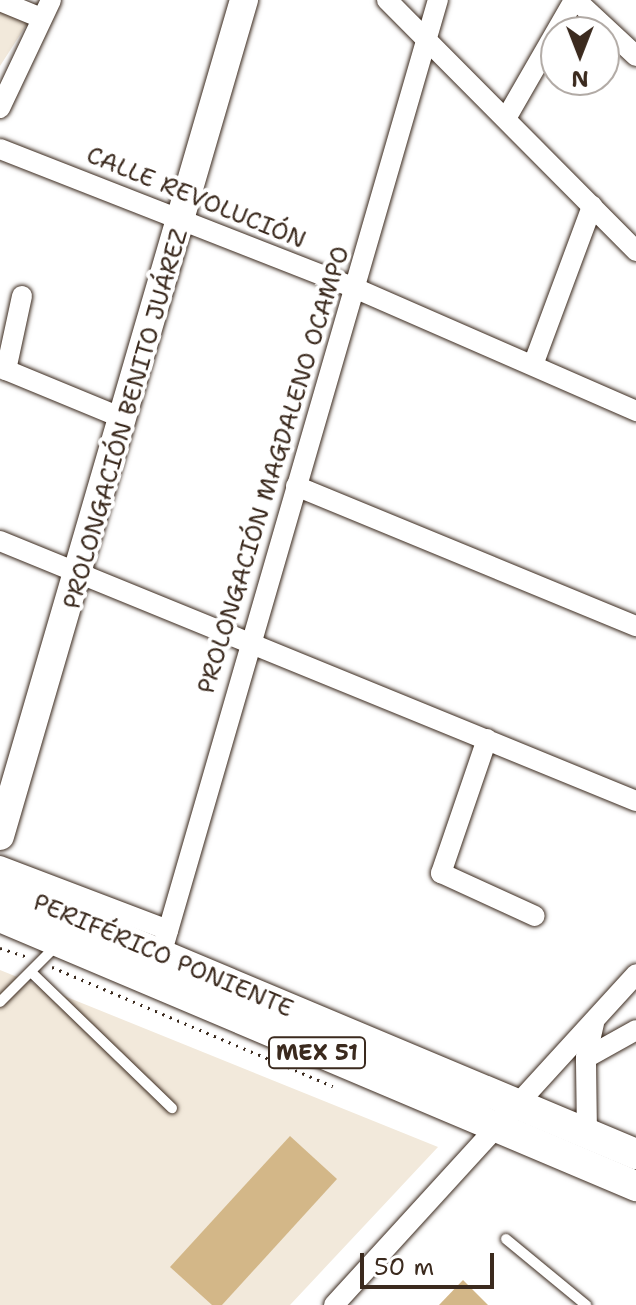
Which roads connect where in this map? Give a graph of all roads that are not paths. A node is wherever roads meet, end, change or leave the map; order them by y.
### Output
1 (244, 0) edge
2 (387, 0) edge
3 (438, 0) edge
4 (575, 0) edge
5 (0, 1) edge
6 (46, 9) edge
7 (426, 37) junction
8 (636, 56) edge
9 (0, 108) edge
10 (508, 115) junction
11 (0, 149) edge
12 (592, 206) junction
13 (183, 221) junction
14 (636, 251) edge
15 (357, 289) junction
16 (22, 296) dead end
17 (533, 365) junction
18 (636, 411) edge
19 (125, 419) junction
20 (296, 486) junction
21 (0, 541) edge
22 (83, 571) junction
23 (636, 626) edge
24 (247, 640) junction
25 (487, 739) junction
26 (636, 801) edge
27 (0, 836) edge
28 (0, 866) edge
29 (0, 887) edge
30 (535, 916) dead end
31 (0, 917) edge
32 (66, 930) junction
33 (164, 943) junction
34 (31, 972) junction
35 (636, 974) edge
36 (0, 1002) edge
37 (596, 1017) junction
38 (636, 1030) edge
39 (586, 1058) junction
40 (514, 1105) junction
41 (172, 1108) dead end
42 (494, 1129) junction
43 (587, 1134) junction
44 (636, 1154) edge
45 (636, 1186) edge
46 (506, 1239) dead end
47 (334, 1305) edge
48 (586, 1305) edge

1 - 13 street, PROLONGACIÓN BENITO JUÁREZ
2 - 7 street
3 - 7 street, PROLONGACIÓN MAGDALENO OCAMPO
4 - 8 street
4 - 10 street
5 - 6 street
6 - 9 street
7 - 10 street
7 - 15 street, PROLONGACIÓN MAGDALENO OCAMPO
10 - 12 street
11 - 13 street, CALLE REVOLUCIÓN
12 - 14 street
12 - 17 street
13 - 15 street, CALLE REVOLUCIÓN
13 - 19 street, PROLONGACIÓN BENITO JUÁREZ
15 - 17 street, CALLE REVOLUCIÓN
15 - 20 street, PROLONGACIÓN MAGDALENO OCAMPO
16 - 19 street
17 - 18 street, CALLE REVOLUCIÓN
19 - 22 street, PROLONGACIÓN BENITO JUÁREZ
20 - 23 street
20 - 24 street, PROLONGACIÓN MAGDALENO OCAMPO
21 - 22 street
22 - 24 street
22 - 27 street, PROLONGACIÓN BENITO JUÁREZ
24 - 25 street
24 - 33 street, PROLONGACIÓN MAGDALENO OCAMPO
25 - 26 street
25 - 30 street
28 - 33 street
29 - 32 main road, PERIFÉRICO PONIENTE / MEX 51
31 - 32 main road, PERIFÉRICO PONIENTE / MEX 51
32 - 33 main road, PERIFÉRICO PONIENTE / MEX 51
32 - 34 lane
32 - 42 main road, PERIFÉRICO PONIENTE / MEX 51
33 - 40 main road, PERIFÉRICO PONIENTE / MEX 51
34 - 36 lane
34 - 41 lane
35 - 37 street
37 - 39 street
37 - 40 street
38 - 39 street
39 - 43 street
40 - 42 street
40 - 43 main road, PERIFÉRICO PONIENTE / MEX 51
42 - 45 main road, PERIFÉRICO PONIENTE / MEX 51
42 - 47 street
43 - 44 main road, PERIFÉRICO PONIENTE / MEX 51
46 - 48 lane

